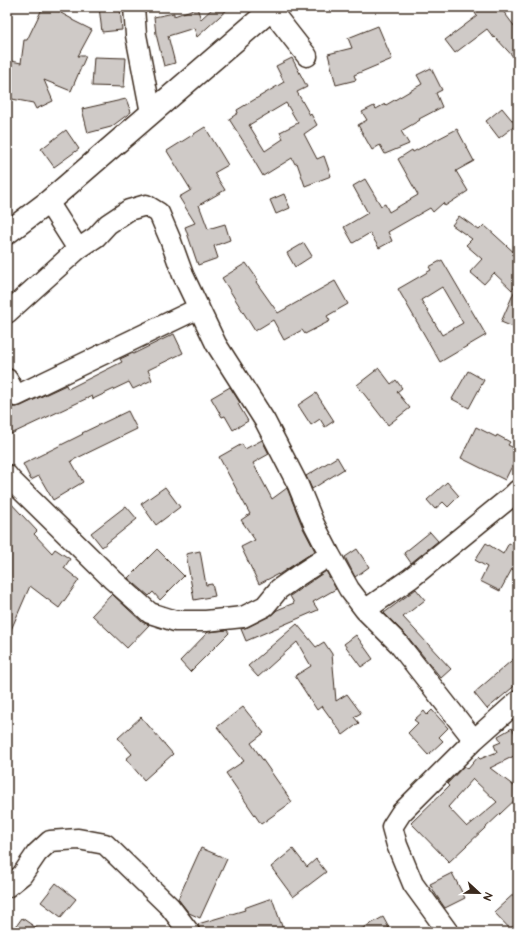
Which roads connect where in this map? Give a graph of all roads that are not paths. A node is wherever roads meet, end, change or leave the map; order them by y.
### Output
1 (134, 7) edge
2 (273, 8) edge
3 (307, 56) dead end
4 (151, 114) junction
5 (48, 202) junction
6 (7, 233) edge
7 (78, 249) junction
8 (199, 308) junction
9 (7, 313) edge
10 (7, 379) edge
11 (7, 475) edge
12 (518, 490) edge
13 (330, 555) junction
14 (365, 610) junction
15 (518, 701) edge
16 (474, 740) junction
17 (7, 887) edge
18 (189, 932) edge
19 (448, 932) edge

1 - 4 street
2 - 3 street
2 - 4 main road
4 - 5 main road
5 - 6 main road
5 - 7 street
7 - 8 street
7 - 9 street
8 - 10 street
8 - 13 street
11 - 13 street
12 - 14 street
13 - 14 street
14 - 16 street
15 - 16 street
16 - 19 street
17 - 18 street

